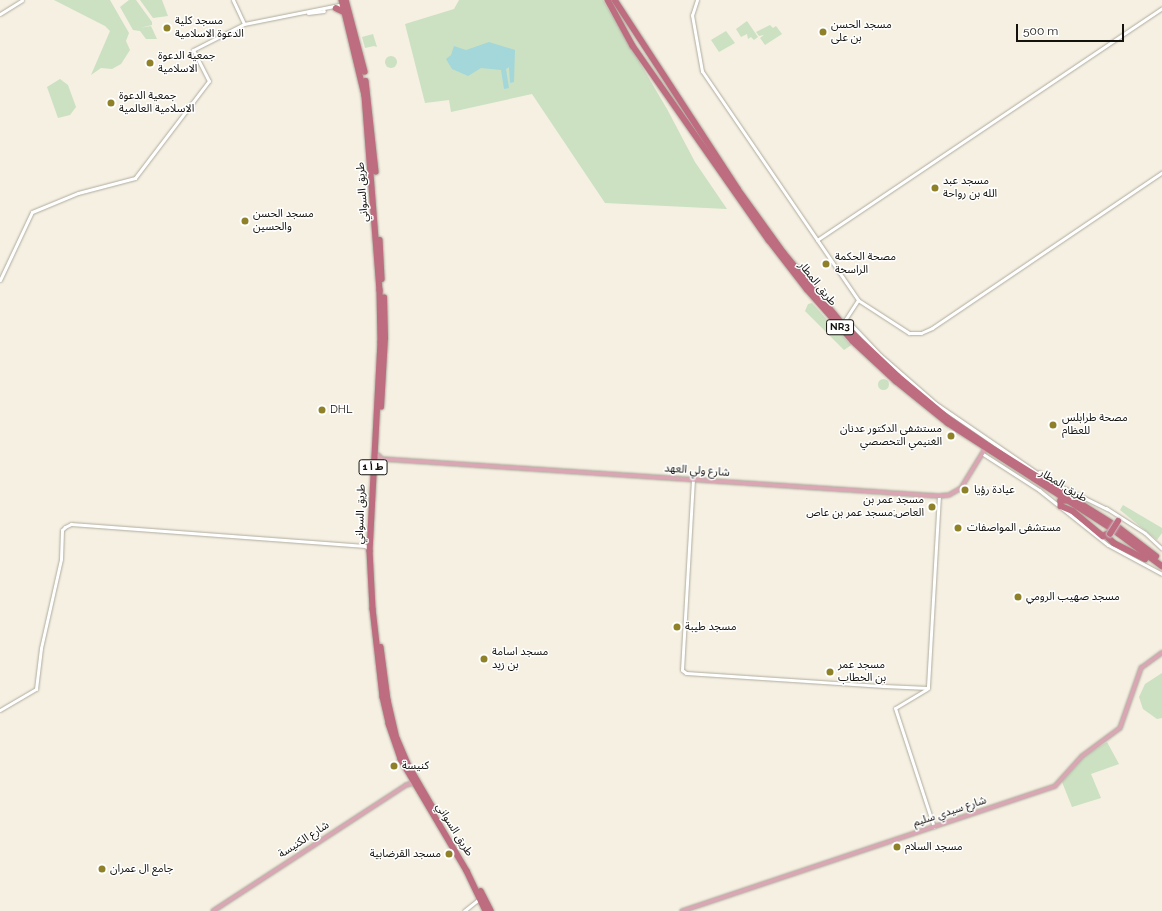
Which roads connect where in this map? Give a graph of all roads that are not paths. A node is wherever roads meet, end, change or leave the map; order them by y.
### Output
1 (22, 0) edge
2 (233, 0) edge
3 (609, 0) edge
4 (614, 0) edge
5 (697, 0) edge
6 (345, 2) edge
7 (336, 7) junction
8 (1162, 8) edge
9 (0, 14) edge
10 (348, 14) junction
11 (244, 24) junction
12 (1162, 172) edge
13 (817, 240) junction
14 (0, 280) edge
15 (858, 300) junction
16 (383, 317) junction
17 (844, 321) junction
18 (952, 421) junction
19 (972, 428) junction
20 (978, 439) junction
21 (984, 452) junction
22 (378, 455) junction
23 (383, 459) junction
24 (377, 464) junction
25 (693, 479) junction
26 (939, 496) junction
27 (1070, 502) junction
28 (1063, 509) junction
29 (1119, 519) junction
30 (1110, 533) junction
31 (1125, 537) junction
32 (371, 541) junction
33 (365, 546) junction
34 (1162, 549) edge
35 (370, 551) junction
36 (1162, 561) edge
37 (1162, 566) edge
38 (1162, 574) edge
39 (1162, 653) edge
40 (928, 688) junction
41 (0, 710) edge
42 (410, 776) junction
43 (414, 783) junction
44 (406, 785) junction
45 (934, 827) junction
46 (480, 901) junction
47 (213, 911) edge
48 (464, 911) edge
49 (486, 911) edge
50 (491, 911) edge
51 (682, 911) edge

1 - 9 street
2 - 11 street
3 - 4 highway
3 - 21 highway, طريق المطار / NR3
4 - 17 highway, طريق المطار / NR3
5 - 13 street
6 - 7 highway
6 - 10 highway, طريق السواني / ط أ 1
6 - 10 highway
7 - 10 highway
7 - 11 street
8 - 13 street
10 - 16 highway, طريق السواني / ط أ 1
11 - 14 street
12 - 15 street
13 - 15 street
15 - 17 street
16 - 22 highway, طريق السواني / ط أ 1
16 - 32 highway, طريق السواني / ط أ 1
17 - 18 highway, طريق المطار / NR3
17 - 19 street
18 - 19 highway
18 - 20 highway, طريق المطار / NR3
19 - 20 highway
19 - 29 street
20 - 36 highway, طريق المطار / NR3
21 - 26 main road, شارع ولي العهد
21 - 27 highway, طريق المطار / NR3
21 - 28 street
22 - 23 main road
22 - 24 highway, طريق السواني / ط أ 1
23 - 24 main road
23 - 25 main road, شارع ولي العهد
24 - 50 highway, طريق السواني / ط أ 1
25 - 26 main road, شارع ولي العهد
25 - 40 street
26 - 40 street
27 - 28 highway
27 - 31 highway, طريق المطار / NR3
28 - 30 highway
28 - 38 street
29 - 30 highway, bridge
29 - 34 street
30 - 31 highway
31 - 37 highway, طريق المطار / NR3
32 - 33 street
32 - 35 highway, طريق السواني / ط أ 1
33 - 35 street
33 - 41 street
35 - 42 highway, طريق السواني / ط أ 1
39 - 45 main road, شارع سيدي سليم
40 - 45 street
42 - 43 highway, طريق السواني / ط أ 1
42 - 44 main road
43 - 44 main road, شارع الكنيسة
43 - 46 highway, طريق السواني / ط أ 1
44 - 47 main road, شارع الكنيسة
45 - 51 main road, شارع سيدي سليم
46 - 48 street
46 - 49 highway, طريق السواني / ط أ 1

